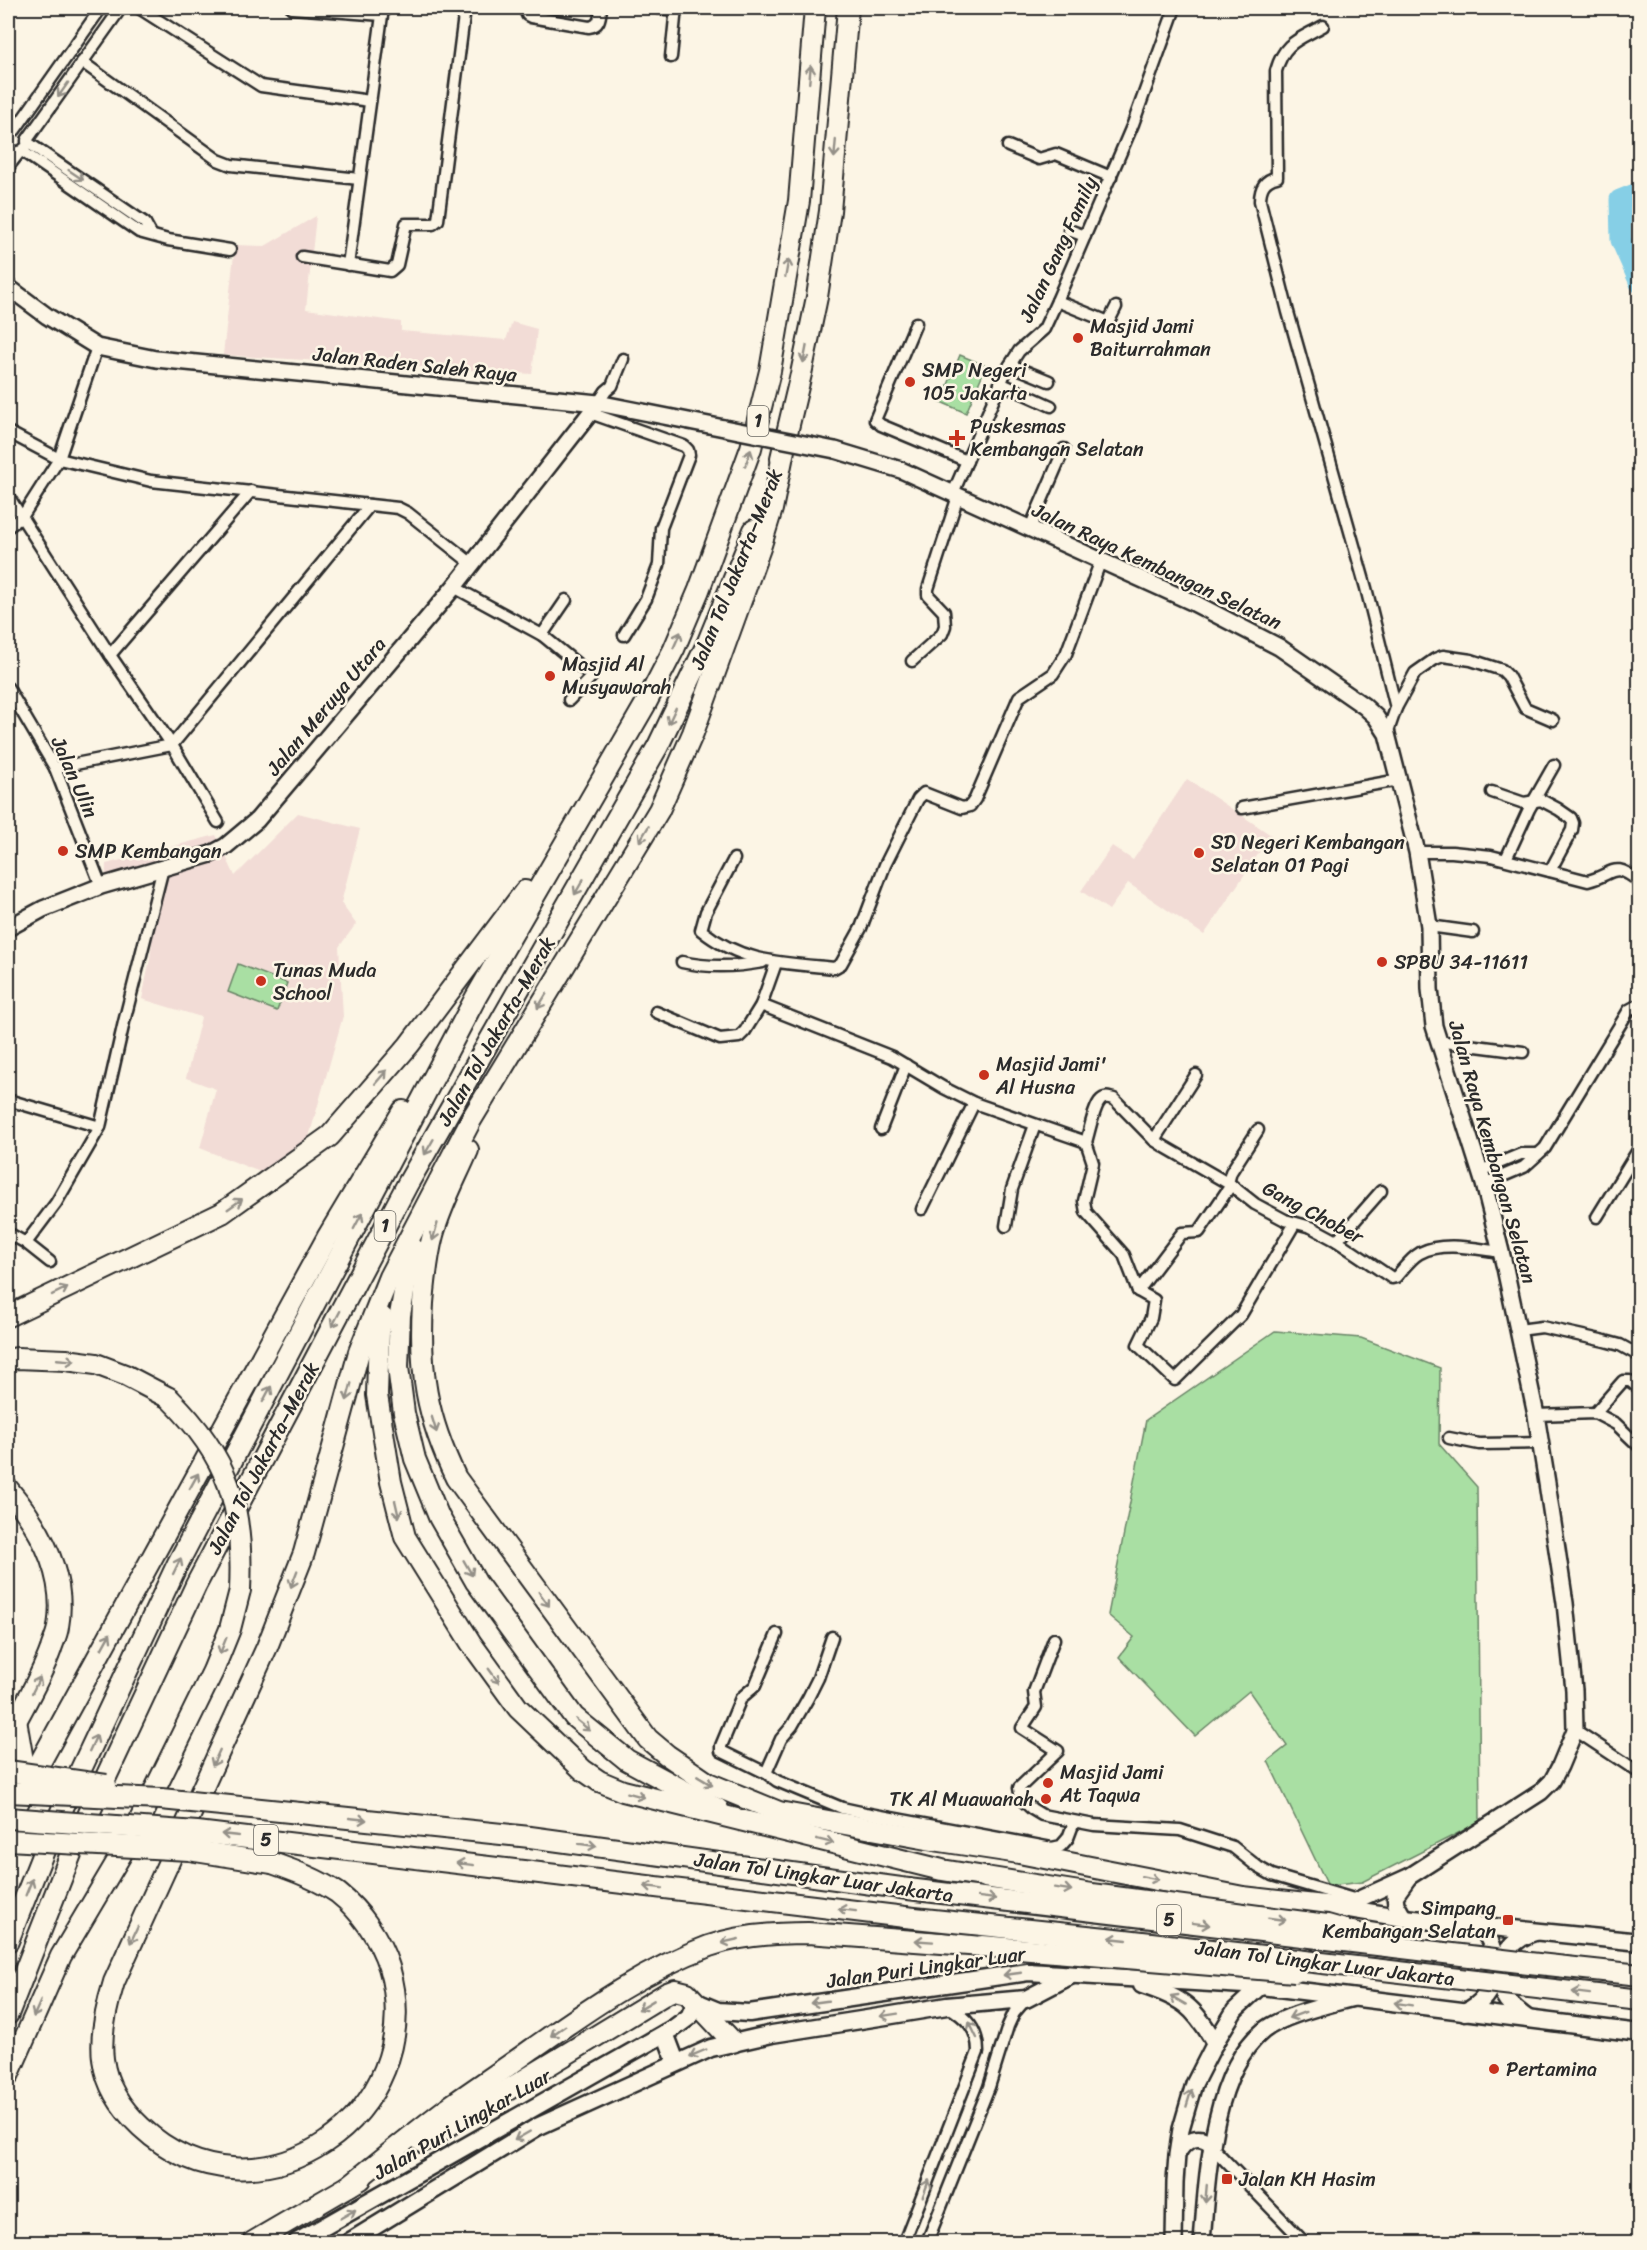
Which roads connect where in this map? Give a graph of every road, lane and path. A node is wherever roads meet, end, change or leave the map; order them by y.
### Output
1 (101, 8) edge
2 (121, 8) edge
3 (139, 8) edge
4 (292, 8) edge
5 (465, 8) edge
6 (525, 8) edge
7 (601, 8) edge
8 (658, 8) edge
9 (815, 8) edge
10 (848, 8) edge
11 (1175, 8) edge
12 (676, 9) edge
13 (382, 11) edge
14 (1323, 26) dead end
15 (671, 57) dead end
16 (82, 62) junction
17 (370, 101) junction
18 (11, 132) edge
19 (24, 146) junction
20 (1008, 146) dead end
21 (8, 148) edge
22 (8, 167) edge
23 (1111, 177) junction
24 (359, 179) junction
25 (1069, 230) dead end
26 (1085, 237) junction
27 (230, 250) dead end
28 (303, 257) dead end
29 (348, 265) junction
30 (8, 287) edge
31 (1057, 301) junction
32 (1116, 307) dead end
33 (916, 323) dead end
34 (97, 347) junction
35 (623, 359) dead end
36 (1010, 365) junction
37 (1049, 381) dead end
38 (1000, 383) junction
39 (1051, 406) dead end
40 (594, 408) junction
41 (8, 432) edge
42 (1064, 449) dead end
43 (784, 450) junction
44 (835, 450) joint
45 (58, 459) junction
46 (967, 461) junction
47 (251, 491) junction
48 (956, 495) junction
49 (8, 496) edge
50 (370, 505) junction
51 (22, 517) junction
52 (8, 526) edge
53 (1030, 528) junction
54 (1101, 560) junction
55 (472, 564) junction
56 (454, 587) junction
57 (566, 600) dead end
58 (543, 635) junction
59 (624, 635) dead end
60 (110, 655) junction
61 (912, 661) dead end
62 (8, 688) edge
63 (570, 700) dead end
64 (1396, 708) junction
65 (1553, 720) dead end
66 (1387, 734) junction
67 (172, 745) junction
68 (1554, 765) dead end
69 (55, 768) junction
70 (1399, 780) junction
71 (1492, 792) dead end
72 (1535, 800) junction
73 (1242, 808) dead end
74 (218, 822) dead end
75 (566, 840) junction
76 (1417, 852) junction
77 (734, 859) dead end
78 (1506, 859) junction
79 (163, 868) junction
80 (1550, 871) junction
81 (1640, 882) edge
82 (101, 886) junction
83 (1429, 926) junction
84 (8, 927) edge
85 (1473, 932) dead end
86 (682, 962) dead end
87 (771, 962) junction
88 (476, 997) junction
89 (1640, 1004) edge
90 (760, 1005) junction
91 (656, 1012) dead end
92 (1437, 1041) junction
93 (1523, 1052) dead end
94 (505, 1062) junction
95 (906, 1065) junction
96 (1196, 1075) dead end
97 (8, 1100) edge
98 (974, 1103) junction
99 (1035, 1125) junction
100 (100, 1127) junction
101 (881, 1129) dead end
102 (1258, 1130) dead end
103 (1154, 1140) junction
104 (1086, 1142) junction
105 (1640, 1147) edge
106 (1482, 1178) junction
107 (1229, 1184) junction
108 (1381, 1191) dead end
109 (922, 1209) dead end
110 (421, 1213) junction
111 (1597, 1217) dead end
112 (1295, 1223) junction
113 (1006, 1226) dead end
114 (8, 1233) edge
115 (1337, 1241) junction
116 (26, 1243) junction
117 (1501, 1252) junction
118 (50, 1262) dead end
119 (389, 1277) junction
120 (1138, 1291) junction
121 (8, 1316) edge
122 (1519, 1330) junction
123 (1640, 1356) edge
124 (8, 1360) edge
125 (1640, 1389) edge
126 (1595, 1413) junction
127 (1536, 1415) junction
128 (1449, 1438) dead end
129 (1541, 1443) junction
130 (1640, 1447) edge
131 (8, 1489) edge
132 (777, 1634) dead end
133 (832, 1637) dead end
134 (1054, 1639) dead end
135 (12, 1728) edge
136 (1575, 1730) junction
137 (1637, 1768) edge
138 (8, 1771) edge
139 (766, 1773) junction
140 (27, 1784) junction
141 (8, 1792) edge
142 (161, 1799) junction
143 (729, 1818) junction
144 (8, 1820) edge
145 (1074, 1822) junction
146 (8, 1840) edge
147 (1410, 1876) junction
148 (1350, 1904) junction
149 (1404, 1918) junction
150 (1468, 1925) junction
151 (1499, 1928) junction
152 (1537, 1932) junction
153 (8, 1941) edge
154 (1640, 1942) edge
155 (1431, 1953) junction
156 (1283, 1965) junction
157 (1427, 1974) junction
158 (1070, 1976) junction
159 (1640, 1976) edge
160 (1124, 1979) junction
161 (1261, 1986) junction
162 (1295, 1990) junction
163 (1353, 1998) junction
164 (1026, 1999) junction
165 (1640, 2000) edge
166 (696, 2002) junction
167 (947, 2006) junction
168 (1459, 2011) junction
169 (8, 2014) edge
170 (1529, 2019) junction
171 (665, 2033) junction
172 (1640, 2033) edge
173 (733, 2042) junction
174 (1215, 2043) junction
175 (676, 2062) junction
176 (8, 2076) edge
177 (1212, 2146) junction
178 (1177, 2155) junction
179 (349, 2186) junction
180 (253, 2242) edge
181 (297, 2242) edge
182 (349, 2242) edge
183 (904, 2242) edge
184 (927, 2242) edge
185 (1174, 2242) edge
186 (1202, 2242) edge
187 (1304, 2242) edge

1 - 18 street
2 - 16 street
3 - 17 street
4 - 13 street
5 - 29 street
6 - 7 street
8 - 12 street
75 -> 9 highway, Jalan Tol Jakarta–Merak / 1
10 -> 43 highway, Jalan Tol Jakarta–Merak / 1
11 - 23 street, Jalan Gang Family
12 - 15 street
13 - 17 street
14 - 64 street
16 -> 19 street
16 - 24 street
17 - 24 street
18 - 19 street
19 - 21 street
19 - 22 street
19 - 27 street
20 - 23 street
23 - 26 street, Jalan Gang Family
24 - 29 street
25 - 26 street
26 - 31 street, Jalan Gang Family
28 - 29 street
30 - 34 main road, Jalan Raden Saleh Raya
31 - 32 street
31 - 36 street, Jalan Gang Family
33 - 46 street
34 - 40 main road, Jalan Raden Saleh Raya
34 - 45 street
35 - 40 street
36 - 37 street
36 - 38 street, Jalan Gang Family
38 - 39 street
38 - 46 street, Jalan Gang Family
40 - 44 main road, Jalan Raden Saleh Raya, bridge
40 - 55 main road, Jalan Meruya Utara
40 - 59 street
41 - 45 street
42 - 53 street
43 -> 94 highway
43 -> 169 highway, Jalan Tol Jakarta–Merak / 1
44 - 48 main road, Jalan Raya Kembangan Selatan
45 - 47 street
45 - 51 street
46 - 48 street, Jalan Gang Family
47 - 50 street
47 - 60 street
48 - 53 main road, Jalan Raya Kembangan Selatan
48 - 61 street, Jalan Gang Family
49 - 51 street
50 - 55 street
50 - 67 street
51 - 52 street
51 - 60 street
53 - 54 main road, Jalan Raya Kembangan Selatan
54 - 66 main road, Jalan Raya Kembangan Selatan
54 - 87 street
55 - 56 main road, Jalan Meruya Utara
56 - 58 street
56 - 79 main road, Jalan Meruya Utara
57 - 58 street
58 - 63 street
60 - 67 street
62 - 69 street, Jalan Ulin
64 - 65 street
64 - 66 street
66 - 70 main road, Jalan Raya Kembangan Selatan
67 - 69 street
67 - 74 street
68 - 72 street
69 - 82 street, Jalan Ulin
70 - 73 street
70 - 76 main road, Jalan Raya Kembangan Selatan
71 - 72 street
72 - 78 street
72 - 80 street
75 - 88 highway, Jalan Tol Jakarta–Merak / 1
121 -> 75 highway
76 - 78 street
76 - 83 main road, Jalan Raya Kembangan Selatan
77 - 87 street
78 - 80 street
79 - 82 main road, Jalan Meruya Utara
79 - 100 street
80 - 81 street
82 - 84 main road, Jalan Meruya Utara
83 - 85 street
83 - 92 main road, Jalan Raya Kembangan Selatan
86 - 87 street
87 - 90 street
140 -> 88 highway
153 -> 88 highway, Jalan Tol Jakarta–Merak / 1
89 - 106 street
90 - 91 street
90 - 95 street
92 - 93 street
92 - 106 main road, Jalan Raya Kembangan Selatan
94 - 110 highway
94 -> 148 highway
95 - 98 street
95 - 101 street
96 - 103 street
97 - 100 street
98 - 99 street
98 - 109 street
99 - 104 street
99 - 113 street
100 - 116 street
102 - 107 street
103 - 104 street, Gang Chober
103 - 107 street, Gang Chober
104 - 120 street
105 - 111 street
106 - 117 main road, Jalan Raya Kembangan Selatan
107 - 112 street, Gang Chober
107 - 120 street
108 - 115 street
110 - 119 highway
110 -> 143 highway
112 - 115 street, Gang Chober
112 - 120 street
114 - 116 street
115 - 117 street, Gang Chober
116 - 118 street
117 - 122 main road, Jalan Raya Kembangan Selatan
119 -> 143 highway
119 -> 146 highway, bridge
122 - 123 street
122 - 127 main road, Jalan Raya Kembangan Selatan
124 -> 176 highway, bridge
125 - 126 street
126 - 127 street
126 - 130 street
127 - 129 main road, Jalan Raya Kembangan Selatan
128 - 129 street
129 - 136 main road, Jalan Raya Kembangan Selatan
135 -> 131 highway
132 - 139 street
133 - 139 street
134 - 145 street
135 - 140 highway
136 - 137 street
136 - 147 main road, Jalan Raya Kembangan Selatan
138 - 142 highway, bridge
139 - 145 street
140 - 144 highway
141 - 142 highway, Jalan Tol Lingkar Luar Jakarta / 5, bridge
142 -> 155 highway, Jalan Tol Lingkar Luar Jakarta / 5, bridge
143 -> 155 highway, bridge
157 -> 144 highway, Jalan Tol Lingkar Luar Jakarta / 5, bridge
145 - 148 street
147 - 148 main road, Jalan Raya Kembangan Selatan
147 - 149 main road, Jalan Raya Kembangan Selatan
148 - 149 main road
148 - 156 main road, Jalan Raya Kembangan Selatan
149 - 150 main road
150 - 151 main road
150 - 168 main road
151 - 152 main road
151 - 168 main road
152 - 154 main road
152 - 170 main road
155 - 159 highway, Jalan Tol Lingkar Luar Jakarta / 5, bridge
156 - 161 main road, Jalan Raya Kembangan Selatan
156 - 162 main road
165 -> 157 highway, Jalan Tol Lingkar Luar Jakarta / 5, bridge
157 -> 179 highway, bridge
158 - 160 main road
158 - 164 main road, Jalan Puri Lingkar Luar
158 -> 166 main road, Jalan Puri Lingkar Luar
160 - 161 main road
174 -> 160 main road
161 - 162 main road
161 - 174 main road, Jalan Raya Kembangan Selatan
162 - 163 main road
168 -> 163 main road
163 -> 177 main road
164 - 167 main road, Jalan Puri Lingkar Luar
164 - 184 street
166 - 171 main road, Jalan Puri Lingkar Luar
166 - 173 highway
166 -> 179 highway
167 -> 173 main road, Jalan Puri Lingkar Luar
183 -> 167 street
168 - 170 main road
170 - 172 main road
171 - 175 main road
181 -> 171 main road, Jalan Puri Lingkar Luar
173 -> 175 main road, Jalan Puri Lingkar Luar
178 -> 174 main road, Jalan Raya Kembangan Selatan
175 -> 182 main road, Jalan Puri Lingkar Luar
177 - 178 main road
177 -> 186 main road
177 - 187 street
178 - 185 main road, Jalan Raya Kembangan Selatan
179 - 180 highway

